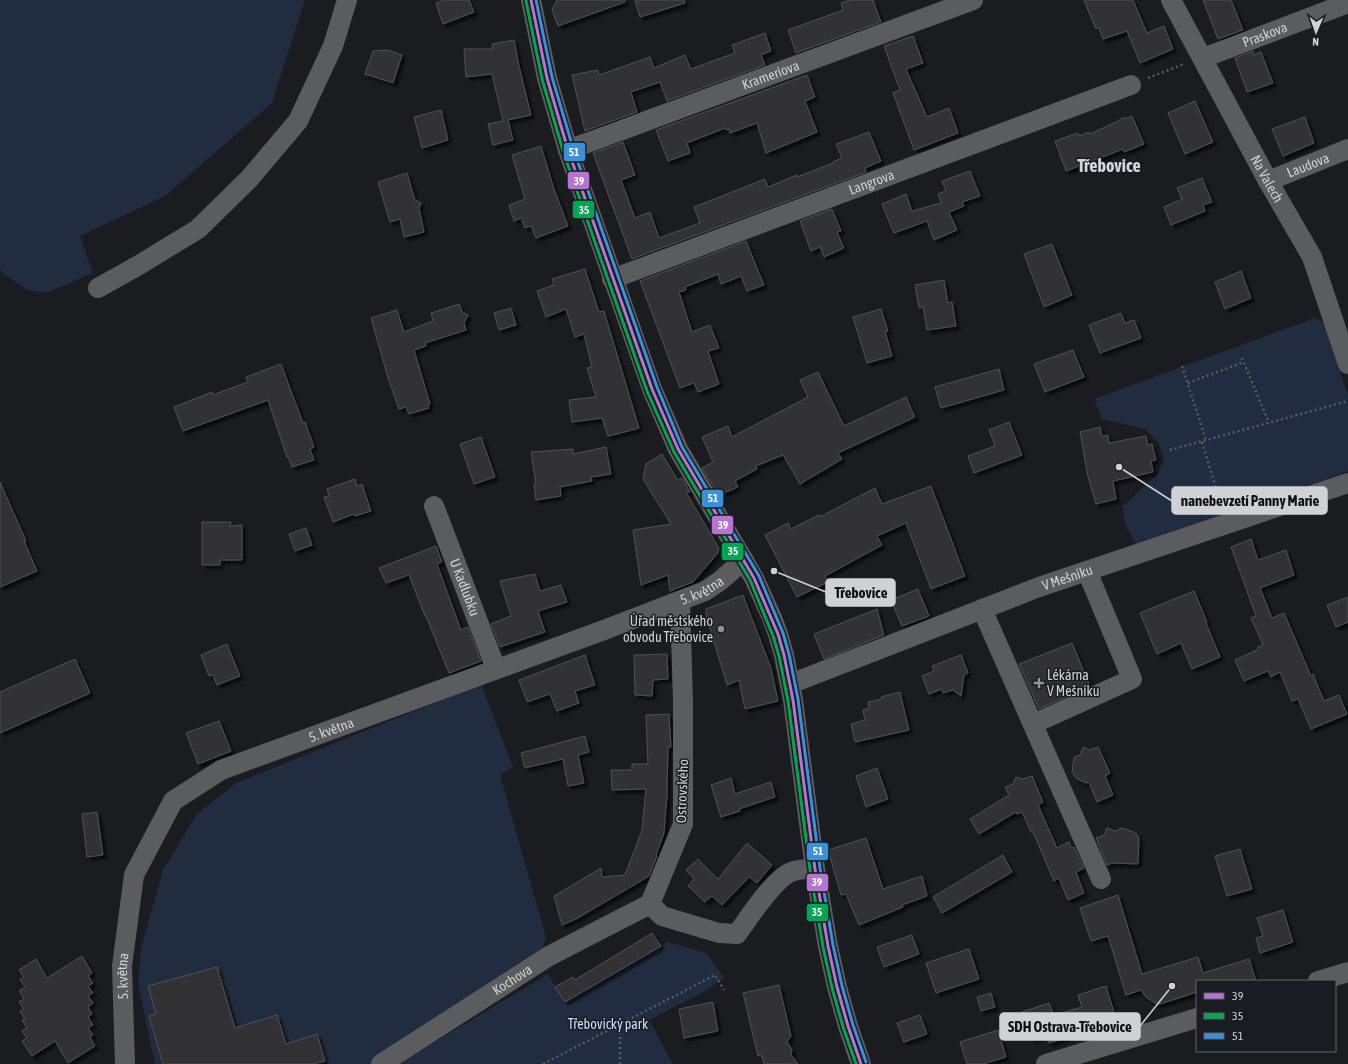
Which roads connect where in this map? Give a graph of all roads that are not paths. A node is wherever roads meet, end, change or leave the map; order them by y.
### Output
1 (347, 0) edge
2 (531, 0) edge
3 (973, 0) edge
4 (1171, 0) edge
5 (1348, 3) edge
6 (1203, 58) junction
7 (1131, 85) road end
8 (568, 150) junction
9 (1348, 150) edge
10 (1268, 181) junction
11 (612, 279) junction
12 (98, 288) dead end
13 (1348, 364) edge
14 (1348, 483) edge
15 (434, 506) dead end
16 (744, 560) junction
17 (1087, 571) junction
18 (680, 601) junction
19 (982, 609) junction
20 (496, 669) junction
21 (790, 684) junction
22 (1033, 724) junction
23 (815, 868) junction
24 (1101, 879) dead end
25 (650, 904) junction
26 (1348, 972) edge
27 (1321, 980) edge
28 (1196, 1018) edge
29 (125, 1064) edge
30 (381, 1064) edge
31 (862, 1064) edge
32 (1046, 1064) edge

1 - 12 street
2 - 8 street
3 - 8 street, Krameriova
4 - 6 street, Na Valech
5 - 6 street, Praskova
6 - 10 street, Na Valech
7 - 11 street, Langrova
8 - 11 street
9 - 10 street, Laudova
10 - 13 street, Na Valech
11 - 16 street
14 - 17 street, V Mešníku
15 - 20 street, U Kadlubku
16 - 18 street, 5. května
16 - 21 street
17 - 19 street, V Mešníku
17 - 22 street
18 - 20 street, 5. května
18 - 25 street, Ostrovského
19 - 21 street, V Mešníku
19 - 22 street
20 - 29 street, 5. května
21 - 23 street
22 - 24 street
23 - 25 street
23 - 31 street
25 - 30 street, Kochova
26 - 27 street
28 - 32 street

